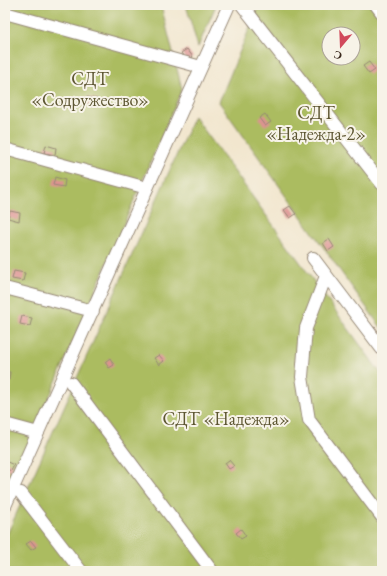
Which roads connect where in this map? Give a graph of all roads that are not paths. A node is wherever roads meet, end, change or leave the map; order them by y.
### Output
1 (229, 5) edge
2 (242, 5) edge
3 (376, 5) edge
4 (5, 13) edge
5 (382, 13) edge
6 (201, 67) junction
7 (5, 149) edge
8 (382, 184) edge
9 (147, 188) junction
10 (313, 258) dead end
11 (326, 276) junction
12 (5, 288) edge
13 (93, 311) junction
14 (382, 349) edge
15 (71, 383) dead end
16 (5, 424) edge
17 (38, 433) junction
18 (21, 493) dead end
19 (5, 506) edge
20 (382, 517) edge
21 (81, 571) edge
22 (212, 571) edge

1 - 6 street
2 - 8 street
3 - 5 street
4 - 6 street
6 - 9 street
7 - 9 street
9 - 13 street
10 - 11 street
11 - 14 street
11 - 20 street
12 - 13 street
13 - 17 street
15 - 22 street
16 - 17 street
17 - 19 street
18 - 21 street

